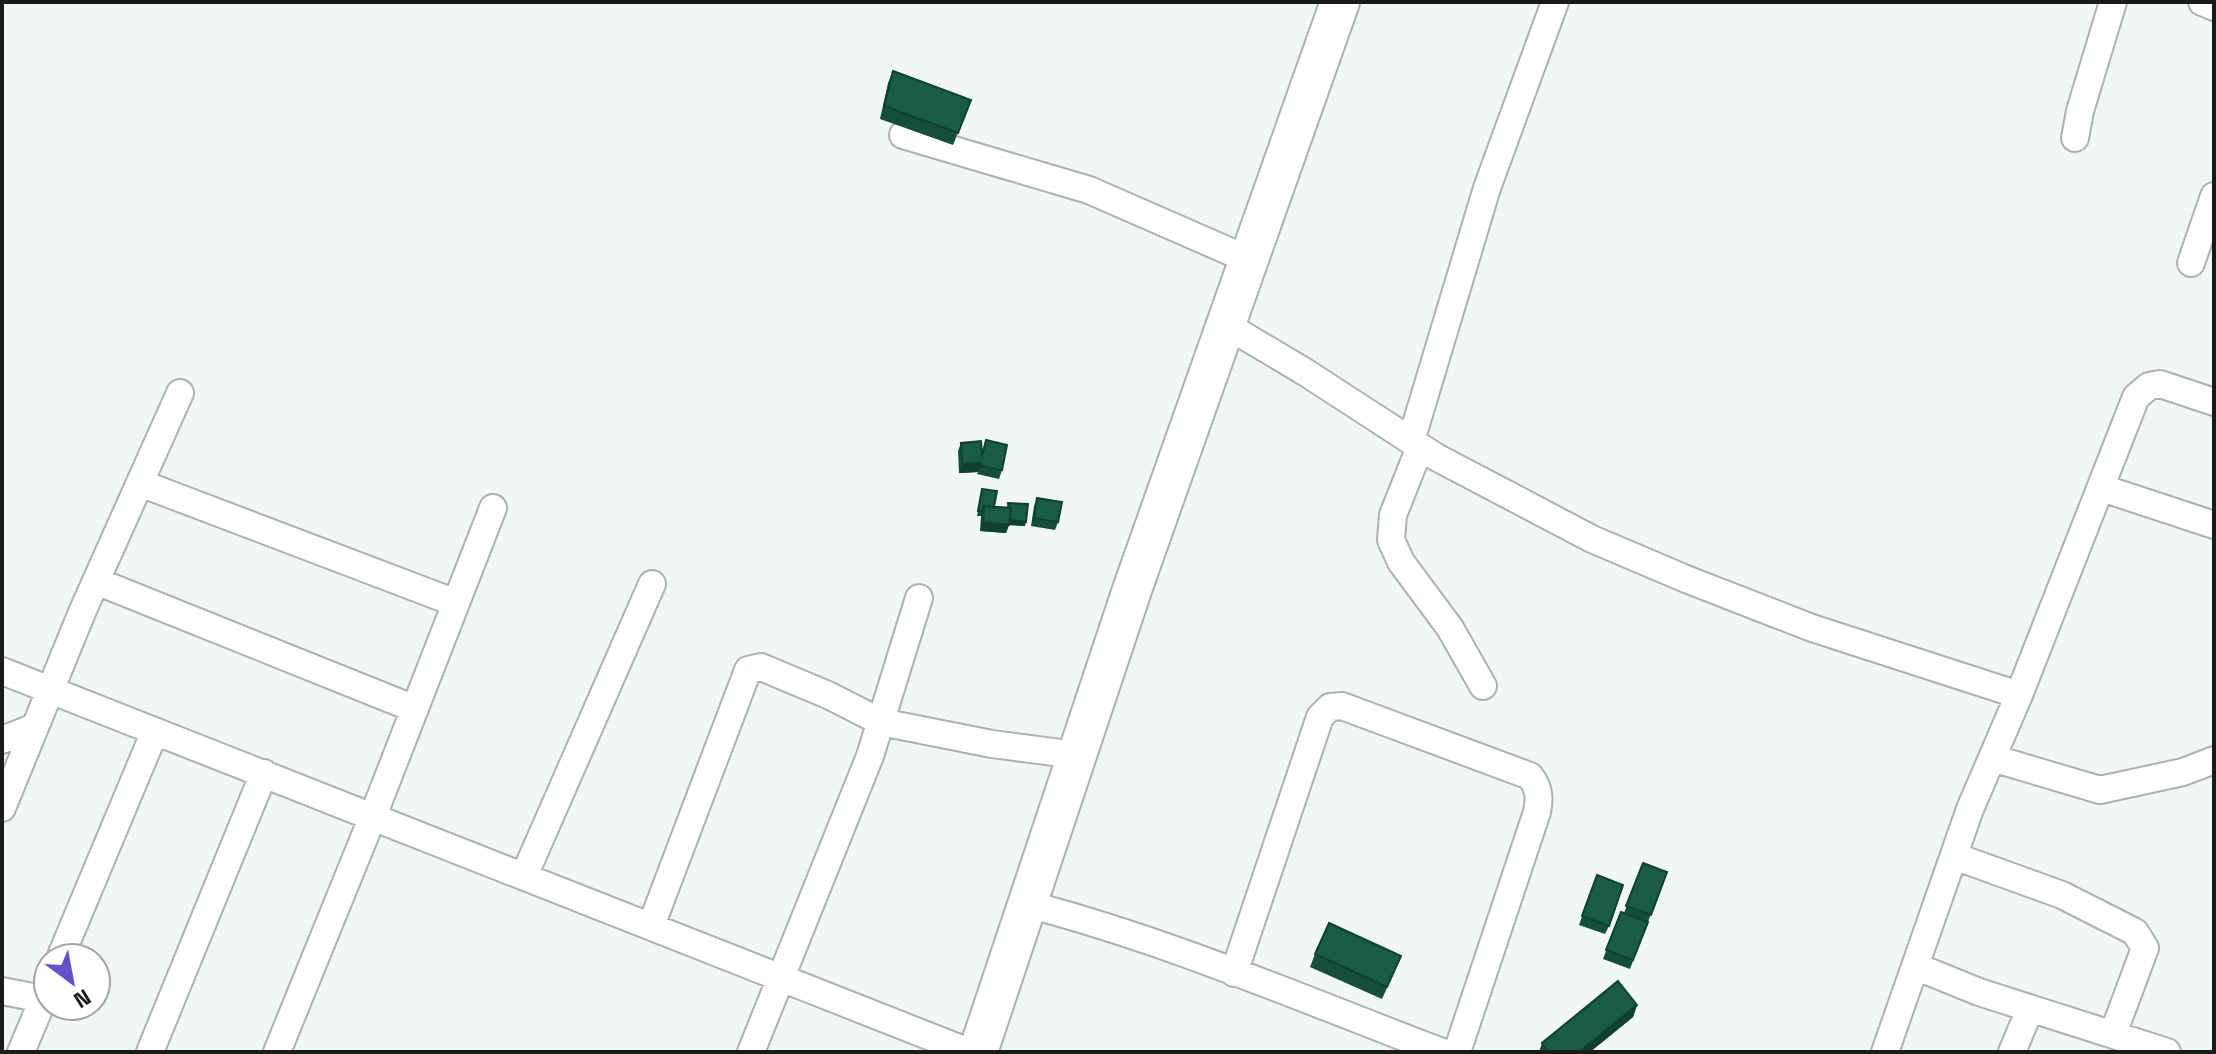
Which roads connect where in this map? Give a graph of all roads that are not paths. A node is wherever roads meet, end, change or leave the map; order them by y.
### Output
1 (1340, 2) edge
2 (1555, 2) edge
3 (2113, 2) edge
4 (2202, 2) edge
5 (2214, 7) edge
6 (903, 135) dead end
7 (2075, 138) dead end
8 (2214, 196) edge
9 (1249, 260) junction
10 (2191, 263) dead end
11 (1226, 325) junction
12 (180, 393) dead end
13 (2214, 402) edge
14 (1415, 444) junction
15 (140, 483) junction
16 (2102, 488) junction
17 (493, 508) dead end
18 (2214, 525) edge
19 (96, 581) junction
20 (652, 584) dead end
21 (919, 598) dead end
22 (456, 603) junction
23 (2, 671) edge
24 (1483, 686) dead end
25 (50, 690) junction
26 (2019, 695) junction
27 (415, 709) junction
28 (881, 722) junction
29 (35, 727) junction
30 (155, 731) junction
31 (2, 740) edge
32 (1076, 755) junction
33 (1992, 758) junction
34 (2214, 760) edge
35 (264, 773) junction
36 (2, 808) edge
37 (373, 816) junction
38 (1954, 856) junction
39 (524, 876) junction
40 (1027, 904) junction
41 (651, 926) junction
42 (67, 942) edge
43 (1915, 966) junction
44 (1234, 973) junction
45 (780, 977) junction
46 (2, 991) edge
47 (32, 993) edge
48 (2030, 1009) junction
49 (34, 1022) edge
50 (2113, 1034) junction
51 (158, 1050) edge
52 (21, 1052) edge
53 (277, 1052) edge
54 (751, 1052) edge
55 (969, 1052) edge
56 (978, 1052) edge
57 (1442, 1052) edge
58 (1457, 1052) edge
59 (1885, 1052) edge
60 (2012, 1052) edge
61 (2167, 1052) edge

1 - 9 highway
2 - 14 street
3 - 7 street
4 - 5 street
6 - 9 street
8 - 10 street
9 - 11 highway
11 - 14 street
11 - 32 highway
12 - 15 street
13 - 16 street
14 - 24 street
14 - 26 street
15 - 19 street
15 - 22 street
16 - 18 street
16 - 26 street
17 - 22 street
19 - 25 street
19 - 27 street
20 - 39 street
21 - 28 street
22 - 27 street
23 - 25 street
25 - 29 street
25 - 30 street
26 - 33 street
27 - 37 street
28 - 32 street
28 - 41 street
28 - 45 street
29 - 31 street
29 - 36 street
30 - 35 street
30 - 42 street
32 - 40 highway
33 - 34 street
33 - 38 street
35 - 37 street
35 - 51 street
37 - 39 street
37 - 53 street
38 - 43 street
38 - 50 street
39 - 41 street
40 - 44 street
40 - 56 highway
41 - 45 street
43 - 48 street
43 - 59 street
44 - 57 street
44 - 58 street
45 - 54 street
45 - 55 street
46 - 47 street
48 - 50 street
48 - 60 street
49 - 52 street
50 - 61 street

